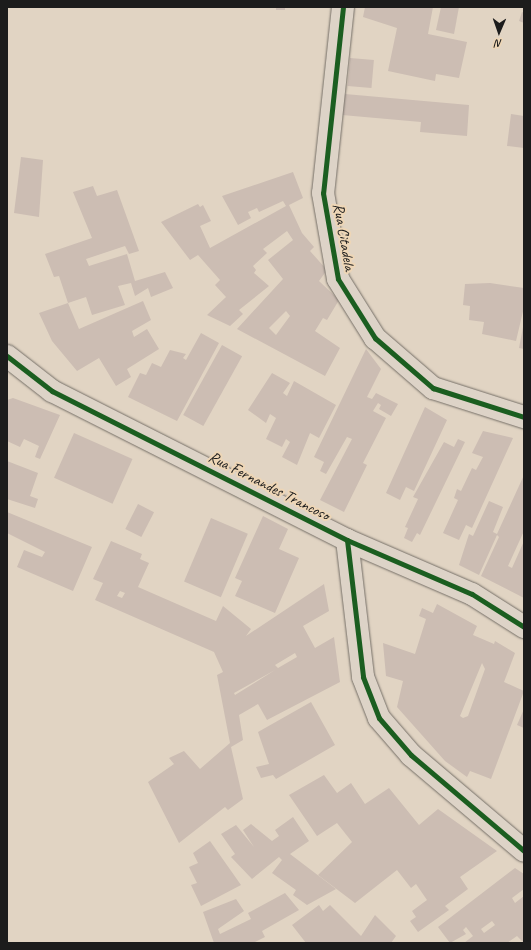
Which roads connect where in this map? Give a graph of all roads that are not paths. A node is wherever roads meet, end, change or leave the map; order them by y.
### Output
1 (344, 7) edge
2 (7, 357) edge
3 (524, 416) edge
4 (347, 540) junction
5 (524, 627) edge
6 (524, 851) edge

1 - 3 street, Rua Citadela
2 - 4 street, Rua Fernandes Trancoso
4 - 5 street, Rua Fernandes Trancoso
4 - 6 street

